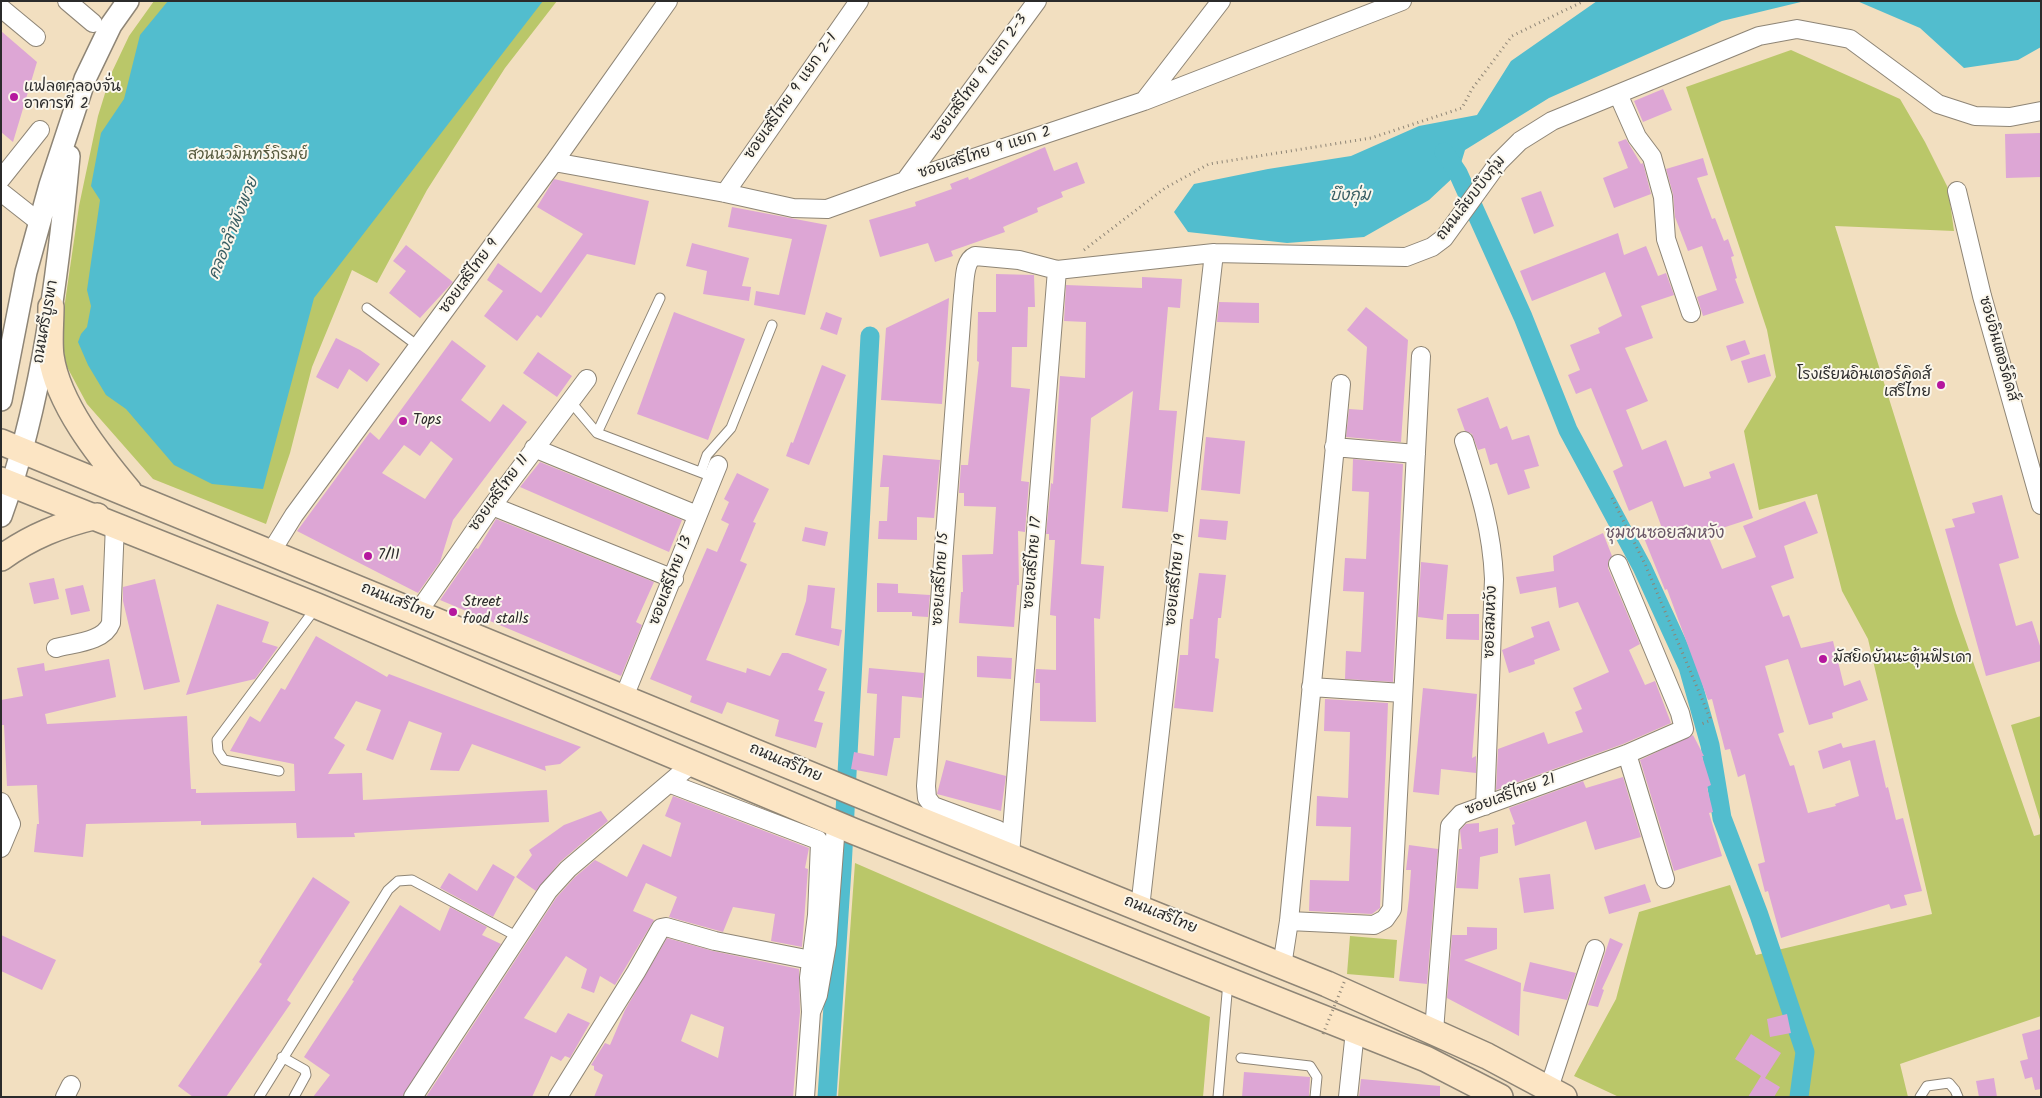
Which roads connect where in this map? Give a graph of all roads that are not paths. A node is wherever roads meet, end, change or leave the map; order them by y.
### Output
1 (67, 1) edge
2 (668, 1) edge
3 (859, 1) edge
4 (1038, 1) edge
5 (1221, 1) edge
6 (1402, 1) edge
7 (126, 2) edge
8 (1, 8) edge
9 (93, 23) dead end
10 (36, 37) dead end
11 (1618, 94) junction
12 (1144, 102) junction
13 (2041, 111) edge
14 (71, 124) junction
15 (40, 130) dead end
16 (554, 162) junction
17 (1, 179) edge
18 (905, 181) junction
19 (1957, 191) dead end
20 (1, 192) edge
21 (725, 193) junction
22 (39, 222) junction
23 (1214, 253) junction
24 (975, 256) joint
25 (1057, 270) junction
26 (660, 298) dead end
27 (51, 307) junction
28 (367, 308) dead end
29 (1691, 313) dead end
30 (772, 325) dead end
31 (418, 346) junction
32 (1421, 356) dead end
33 (587, 379) dead end
34 (1341, 384) dead end
35 (1, 400) edge
36 (570, 401) junction
37 (597, 433) junction
38 (1464, 441) dead end
39 (12, 446) edge
40 (1334, 447) junction
41 (534, 448) junction
42 (1416, 454) junction
43 (711, 471) junction
44 (7, 482) edge
45 (132, 495) junction
46 (2041, 505) edge
47 (492, 506) junction
48 (697, 515) junction
49 (1, 516) edge
50 (106, 520) junction
51 (271, 552) junction
52 (1, 558) edge
53 (1618, 564) dead end
54 (674, 579) junction
55 (317, 606) junction
56 (418, 612) junction
57 (56, 648) dead end
58 (1311, 688) junction
59 (1404, 693) junction
60 (624, 697) junction
61 (1627, 754) junction
62 (694, 762) junction
63 (279, 771) dead end
64 (671, 784) junction
65 (1, 802) edge
66 (1485, 806) junction
67 (835, 823) junction
68 (1, 848) edge
69 (1010, 856) junction
70 (1665, 879) dead end
71 (1140, 908) junction
72 (1289, 921) junction
73 (518, 937) junction
74 (1595, 949) dead end
75 (811, 960) junction
76 (1282, 966) junction
77 (1229, 980) junction
78 (811, 1012) junction
79 (1355, 1031) junction
80 (1434, 1031) junction
81 (282, 1057) junction
82 (1242, 1058) dead end
83 (1553, 1094) edge
84 (259, 1097) edge
85 (294, 1097) edge
86 (413, 1097) edge
87 (558, 1097) edge
88 (805, 1097) edge
89 (1218, 1097) edge
90 (1315, 1097) edge
91 (1348, 1097) edge
92 (1500, 1097) edge
93 (1920, 1097) edge
94 (1958, 1097) edge

1 - 9 street
2 - 16 street, ซอยเสรีไทย 9
3 - 21 street, ซอยเสรีไทย 9 แยก 2-1
4 - 18 street, ซอยเสรีไทย 9 แยก 2-3
5 - 12 street
6 - 12 street, ซอยเสรีไทย 9 แยก 2
7 - 14 street, ถนนศรีบูรพา
8 - 10 street
11 - 13 street, ถนนเลียบบึงกุ่ม
11 - 23 street, ถนนเลียบบึงกุ่ม
11 - 29 street
12 - 18 street, ซอยเสรีไทย 9 แยก 2
14 - 22 street, ถนนศรีบูรพา
14 - 27 street, ถนนศรีบูรพา
15 - 17 street
16 - 21 street, ซอยเสรีไทย 9 แยก 2
16 - 31 street, ซอยเสรีไทย 9
18 - 21 street, ซอยเสรีไทย 9 แยก 2
19 - 46 street, ซอยอินเตอร์คิดส์
20 - 22 street
22 - 35 street, ถนนศรีบูรพา
23 - 25 street, ถนนเลียบบึงกุ่ม
23 - 71 street, ซอยเสรีไทย 19
24 - 25 street, ถนนเลียบบึงกุ่ม
24 - 69 street, ซอยเสรีไทย 15
25 - 69 street, ซอยเสรีไทย 17
26 - 37 lane
27 - 39 street, ถนนศรีบูรพา
27 - 45 main road
28 - 31 lane
30 - 43 lane
31 - 51 street, ซอยเสรีไทย 9
32 - 42 street
33 - 36 street, ซอยเสรีไทย 11
34 - 40 street
36 - 37 lane
36 - 41 street, ซอยเสรีไทย 11
37 - 43 lane
38 - 66 street, ซอยสมหวัง
39 - 44 street, ถนนศรีบูรพา
39 - 45 main road, ถนนเสรีไทย
40 - 42 street
40 - 58 street
41 - 47 street, ซอยเสรีไทย 11
41 - 48 street
42 - 59 street
43 - 48 street, ซอยเสรีไทย 13
44 - 49 street, ถนนศรีบูรพา
44 - 50 main road
45 - 51 main road, ถนนเสรีไทย
47 - 54 street
47 - 56 street, ซอยเสรีไทย 11
48 - 54 street, ซอยเสรีไทย 13
50 - 52 main road
50 - 55 main road
50 - 57 street
51 - 56 main road, ถนนเสรีไทย
53 - 61 street, ซอยเสรีไทย 21
54 - 60 street, ซอยเสรีไทย 13
55 - 62 main road
55 - 63 lane
56 - 60 main road, ถนนเสรีไทย
58 - 59 street
58 - 72 street
59 - 72 street
60 - 69 main road, ถนนเสรีไทย
61 - 66 street, ซอยเสรีไทย 21
61 - 70 street
62 - 64 street
62 - 67 main road
64 - 73 street
64 - 75 street
65 - 68 street
66 - 80 street, ซอยเสรีไทย 21
67 - 77 main road
67 - 78 street
69 - 71 main road, ถนนเสรีไทย
71 - 76 main road, ถนนเสรีไทย
72 - 76 street
73 - 81 lane
73 - 86 street
74 - 83 street
75 - 78 street
75 - 87 street
76 - 80 main road, ถนนเสรีไทย
77 - 79 main road
77 - 89 lane
78 - 88 street
79 - 91 street
79 - 92 main road
80 - 83 main road, ถนนเสรีไทย
81 - 84 lane
81 - 85 lane
82 - 90 lane
93 - 94 lane

